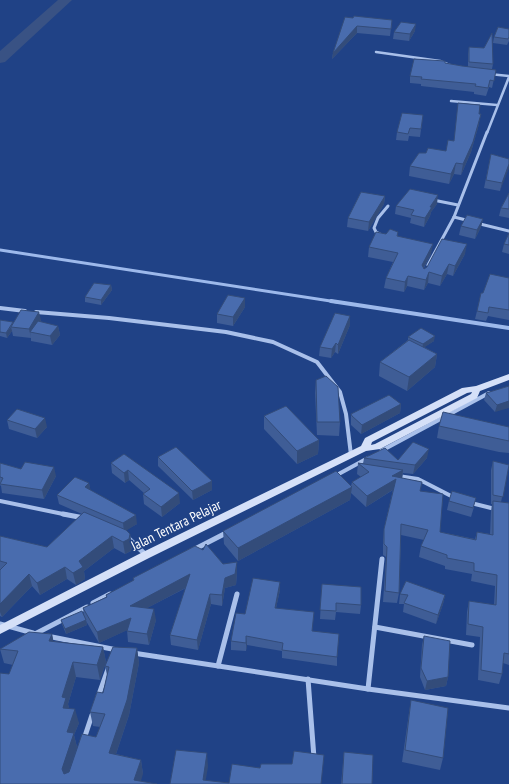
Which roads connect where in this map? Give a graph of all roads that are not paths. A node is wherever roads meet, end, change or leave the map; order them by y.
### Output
1 (376, 52) dead end
2 (456, 69) edge
3 (484, 74) edge
4 (509, 76) edge
5 (452, 101) dead end
6 (498, 105) junction
7 (429, 199) edge
8 (458, 205) junction
9 (388, 206) dead end
10 (454, 217) junction
11 (509, 231) edge
12 (385, 236) edge
13 (428, 249) edge
14 (435, 252) junction
15 (426, 270) edge
16 (0, 308) edge
17 (509, 377) edge
18 (494, 392) edge
19 (351, 455) junction
20 (348, 469) junction
21 (356, 470) dead end
22 (395, 476) edge
23 (328, 480) edge
24 (0, 501) edge
25 (501, 510) edge
26 (87, 520) edge
27 (234, 528) edge
28 (119, 533) edge
29 (186, 554) edge
30 (146, 555) junction
31 (382, 559) dead end
32 (118, 590) edge
33 (237, 594) dead end
34 (2, 627) edge
35 (375, 627) junction
36 (35, 634) junction
37 (28, 638) edge
38 (472, 645) dead end
39 (114, 650) junction
40 (122, 651) edge
41 (129, 652) edge
42 (112, 657) edge
43 (109, 665) edge
44 (218, 666) junction
45 (308, 679) junction
46 (368, 689) junction
47 (97, 702) edge
48 (509, 708) edge
49 (94, 709) edge
50 (82, 747) edge
51 (314, 762) edge

1 - 2 street
3 - 4 street
4 - 6 street
5 - 6 street
6 - 8 street
7 - 8 street
8 - 10 street
9 - 12 street
10 - 11 street
10 - 14 street
13 - 14 street
14 - 15 street
16 - 19 street
17 - 19 main road, Jalan Tentara Pelajar
18 - 20 street
19 - 30 main road, Jalan Tentara Pelajar
20 - 21 street
20 - 23 street
22 - 25 street
24 - 26 street
27 - 29 street
28 - 30 street
30 - 34 main road, Jalan Tentara Pelajar
31 - 35 street
32 - 36 street
33 - 44 street
34 - 36 street
35 - 38 street
35 - 46 street
36 - 37 street
36 - 39 street
39 - 40 street
39 - 42 street
41 - 44 street
43 - 47 street
44 - 45 street
45 - 46 street
45 - 51 street
46 - 48 street
49 - 50 street

